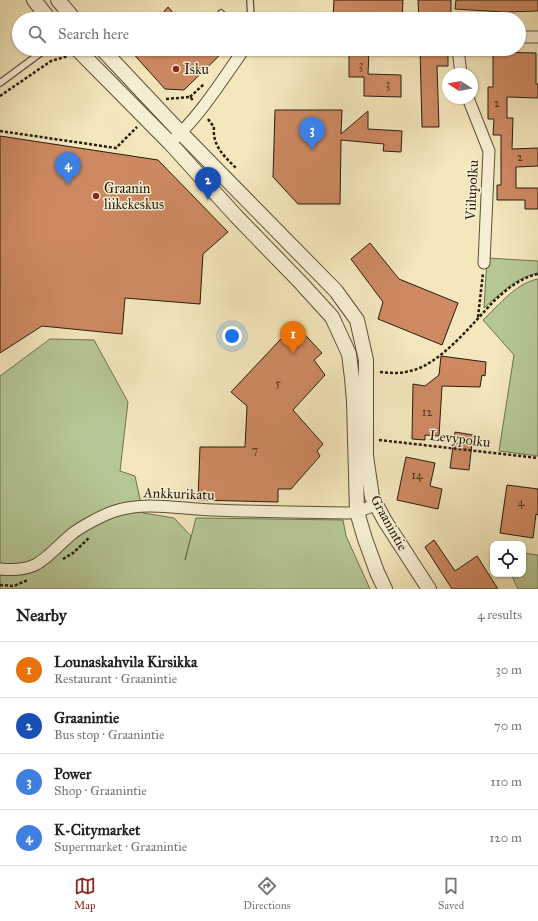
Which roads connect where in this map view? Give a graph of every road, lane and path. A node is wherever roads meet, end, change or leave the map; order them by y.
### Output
1 (34, 0) edge
2 (58, 0) edge
3 (250, 0) edge
4 (44, 12) edge
5 (68, 12) edge
6 (251, 12) edge
7 (526, 37) edge
8 (538, 38) edge
9 (37, 56) edge
10 (63, 56) edge
11 (76, 56) edge
12 (109, 56) edge
13 (239, 56) edge
14 (459, 56) edge
15 (460, 68) edge
16 (0, 83) edge
17 (0, 96) edge
18 (164, 101) dead end
19 (193, 101) dead end
20 (470, 104) edge
21 (132, 121) dead end
22 (0, 131) edge
23 (182, 133) junction
24 (170, 143) junction
25 (484, 263) joint
26 (538, 274) edge
27 (478, 318) junction
28 (380, 372) dead end
29 (379, 446) dead end
30 (538, 458) edge
31 (375, 505) junction
32 (357, 512) junction
33 (89, 538) dead end
34 (60, 561) dead end
35 (0, 569) edge
36 (30, 580) dead end
37 (0, 586) edge
38 (385, 589) edge
39 (430, 589) edge

1 - 4 street
2 - 5 street
3 - 6 lane
7 - 8 street
9 - 16 lane
10 - 17 path
11 - 24 street, Graanintie
12 - 23 street, Graanintie
13 - 23 street
14 - 15 street
18 - 19 path
20 - 25 street, Viilupolku
21 - 22 path
23 - 24 street
23 - 31 street, Graanintie
24 - 32 street, Graanintie
25 - 27 path
26 - 27 path
27 - 28 path
29 - 30 path, Levypolku
31 - 32 street, Ankkurikatu
31 - 39 street, Graanintie
32 - 35 street, Ankkurikatu
32 - 38 street, Graanintie
33 - 34 path
36 - 37 path

